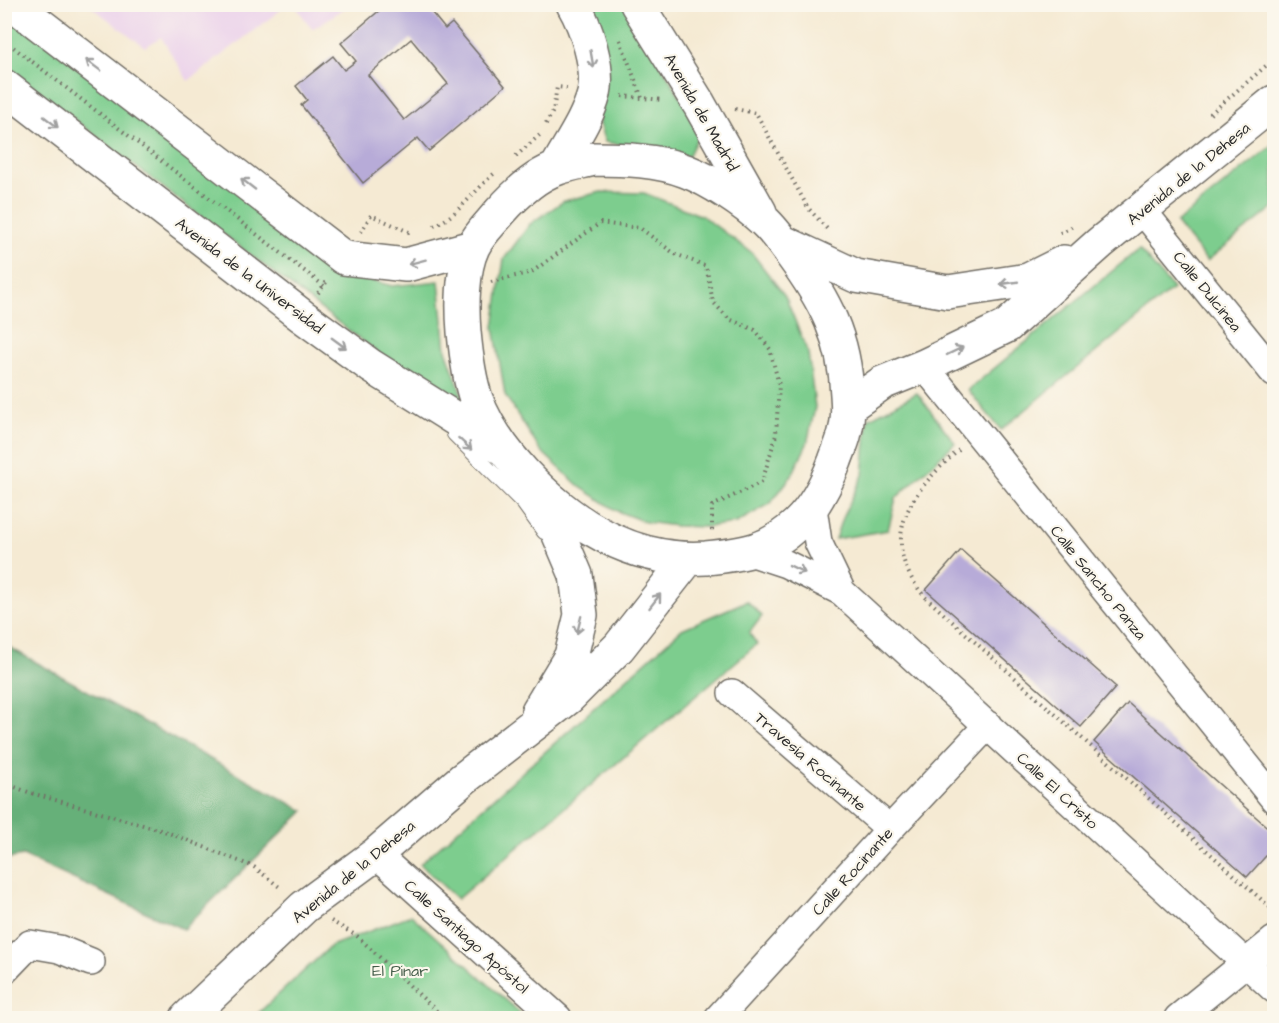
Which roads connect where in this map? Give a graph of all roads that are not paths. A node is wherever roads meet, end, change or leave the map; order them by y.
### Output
1 (13, 4) edge
2 (573, 4) edge
3 (637, 4) edge
4 (4, 86) edge
5 (1275, 102) edge
6 (556, 169) junction
7 (1142, 210) junction
8 (774, 232) junction
9 (1100, 243) junction
10 (473, 247) junction
11 (371, 366) junction
12 (924, 366) junction
13 (1275, 373) edge
14 (848, 407) junction
15 (506, 451) junction
16 (541, 490) junction
17 (813, 508) junction
18 (695, 546) junction
19 (750, 552) junction
20 (576, 575) junction
21 (842, 592) junction
22 (732, 693) dead end
23 (988, 725) junction
24 (526, 731) junction
25 (1275, 799) edge
26 (890, 829) junction
27 (376, 854) junction
28 (1275, 940) edge
29 (91, 962) dead end
30 (1247, 964) junction
31 (4, 971) edge
32 (1275, 989) edge
33 (187, 1018) edge
34 (558, 1018) edge
35 (718, 1018) edge
36 (1178, 1018) edge

10 -> 1 street
2 -> 6 street
3 - 8 street, Avenida de Madrid
4 -> 11 street, Avenida de la Universidad
5 - 7 street, Avenida de la Dehesa
6 - 8 street
6 - 10 street
7 - 9 street, Avenida de la Dehesa
7 - 13 street, Calle Dulcinea
9 -> 8 street, Avenida de la Dehesa
8 - 14 street
12 -> 9 street, Avenida de la Dehesa
10 - 15 street
11 - 15 street, Avenida de la Universidad
11 -> 20 lane
12 - 14 street, Avenida de la Dehesa
12 - 25 street, Calle Sancho Panza
14 - 17 street
15 - 16 street
16 - 18 street
16 - 20 street, Avenida de la Dehesa
17 - 19 street
17 - 21 street, Calle El Cristo
18 - 19 street
24 -> 18 street, Avenida de la Dehesa
19 -> 21 street, Calle El Cristo
20 -> 24 street, Avenida de la Dehesa
21 - 23 street, Calle El Cristo
22 - 26 street, Travesía Rocinante
23 - 26 street, Calle Rocinante
23 - 30 street, Calle El Cristo
24 - 27 street, Avenida de la Dehesa
26 - 35 street, Calle Rocinante
27 - 33 street, Avenida de la Dehesa
27 - 34 street, Calle Santiago Apóstol
28 - 30 street
29 - 31 street
30 - 32 street, Calle El Cristo
30 - 36 street

